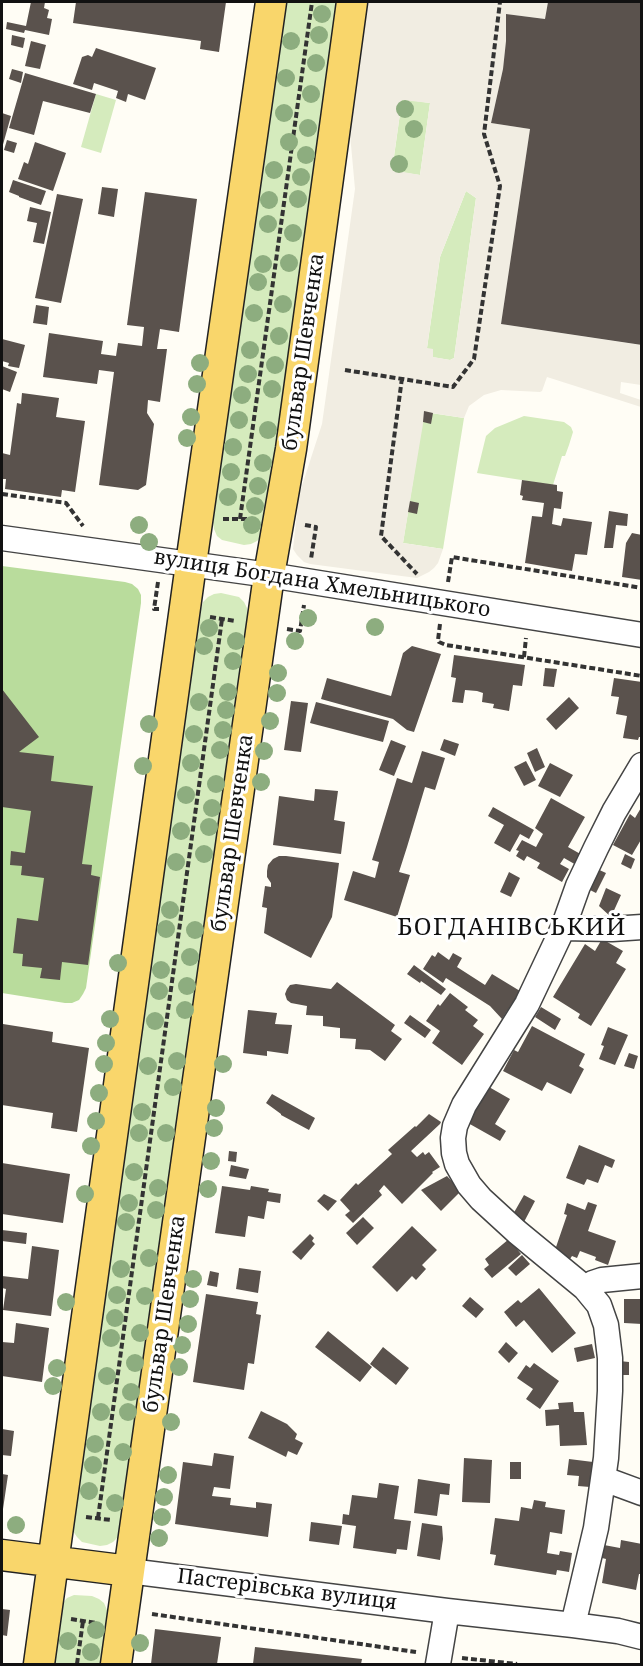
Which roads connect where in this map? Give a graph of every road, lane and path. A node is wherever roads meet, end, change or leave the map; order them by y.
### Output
1 (271, 2) edge
2 (312, 2) edge
3 (352, 2) edge
4 (500, 2) edge
5 (345, 370) dead end
6 (402, 378) junction
7 (2, 494) edge
8 (213, 519) dead end
9 (240, 519) junction
10 (257, 519) dead end
11 (295, 524) dead end
12 (87, 531) dead end
13 (2, 538) edge
14 (191, 564) junction
15 (310, 564) dead end
16 (269, 575) junction
17 (642, 588) edge
18 (304, 604) dead end
19 (448, 604) junction
20 (199, 616) dead end
21 (222, 619) junction
22 (239, 622) dead end
23 (283, 629) dead end
24 (642, 635) edge
25 (526, 640) dead end
26 (524, 657) junction
27 (642, 676) edge
28 (642, 765) edge
29 (642, 927) edge
30 (563, 928) junction
31 (642, 1276) edge
32 (585, 1288) junction
33 (604, 1479) junction
34 (642, 1493) edge
35 (75, 1515) dead end
36 (98, 1518) junction
37 (121, 1522) dead end
38 (2, 1555) edge
39 (54, 1562) junction
40 (129, 1571) junction
41 (447, 1611) junction
42 (152, 1614) dead end
43 (66, 1618) dead end
44 (83, 1621) junction
45 (106, 1624) dead end
46 (573, 1625) junction
47 (642, 1637) edge
48 (439, 1660) edge
49 (39, 1665) edge
50 (77, 1665) edge
51 (116, 1665) edge
52 (517, 1665) edge

1 - 14 main road
2 - 9 path
3 - 16 main road, бульвар Шевченка
4 - 6 path
5 - 6 path
6 - 19 path
7 - 12 path
8 - 9 path
9 - 10 path
11 - 15 path
13 - 14 street, вулиця Богдана Хмельницького
14 - 16 street, вулиця Богдана Хмельницького
14 - 39 main road
16 - 19 street, вулиця Богдана Хмельницького
16 - 40 main road, бульвар Шевченка
17 - 19 path
18 - 23 path
19 - 24 street, вулиця Богдана Хмельницького
19 - 26 path
20 - 21 path
21 - 22 path
21 - 36 path
25 - 26 path
26 - 27 path
28 - 30 street
29 - 30 street
30 - 32 street
31 - 32 street
32 - 33 street
33 - 34 street
33 - 46 street
35 - 36 path
36 - 37 path
38 - 39 main road, Пастерівська вулиця
39 - 40 main road, Пастерівська вулиця
39 - 49 main road
40 - 41 street, Пастерівська вулиця
40 - 51 main road, бульвар Шевченка
41 - 46 street, Пастерівська вулиця
41 - 48 street
42 - 48 path
43 - 44 path
44 - 45 path
44 - 50 path
46 - 47 street, Пастерівська вулиця
48 - 52 path

